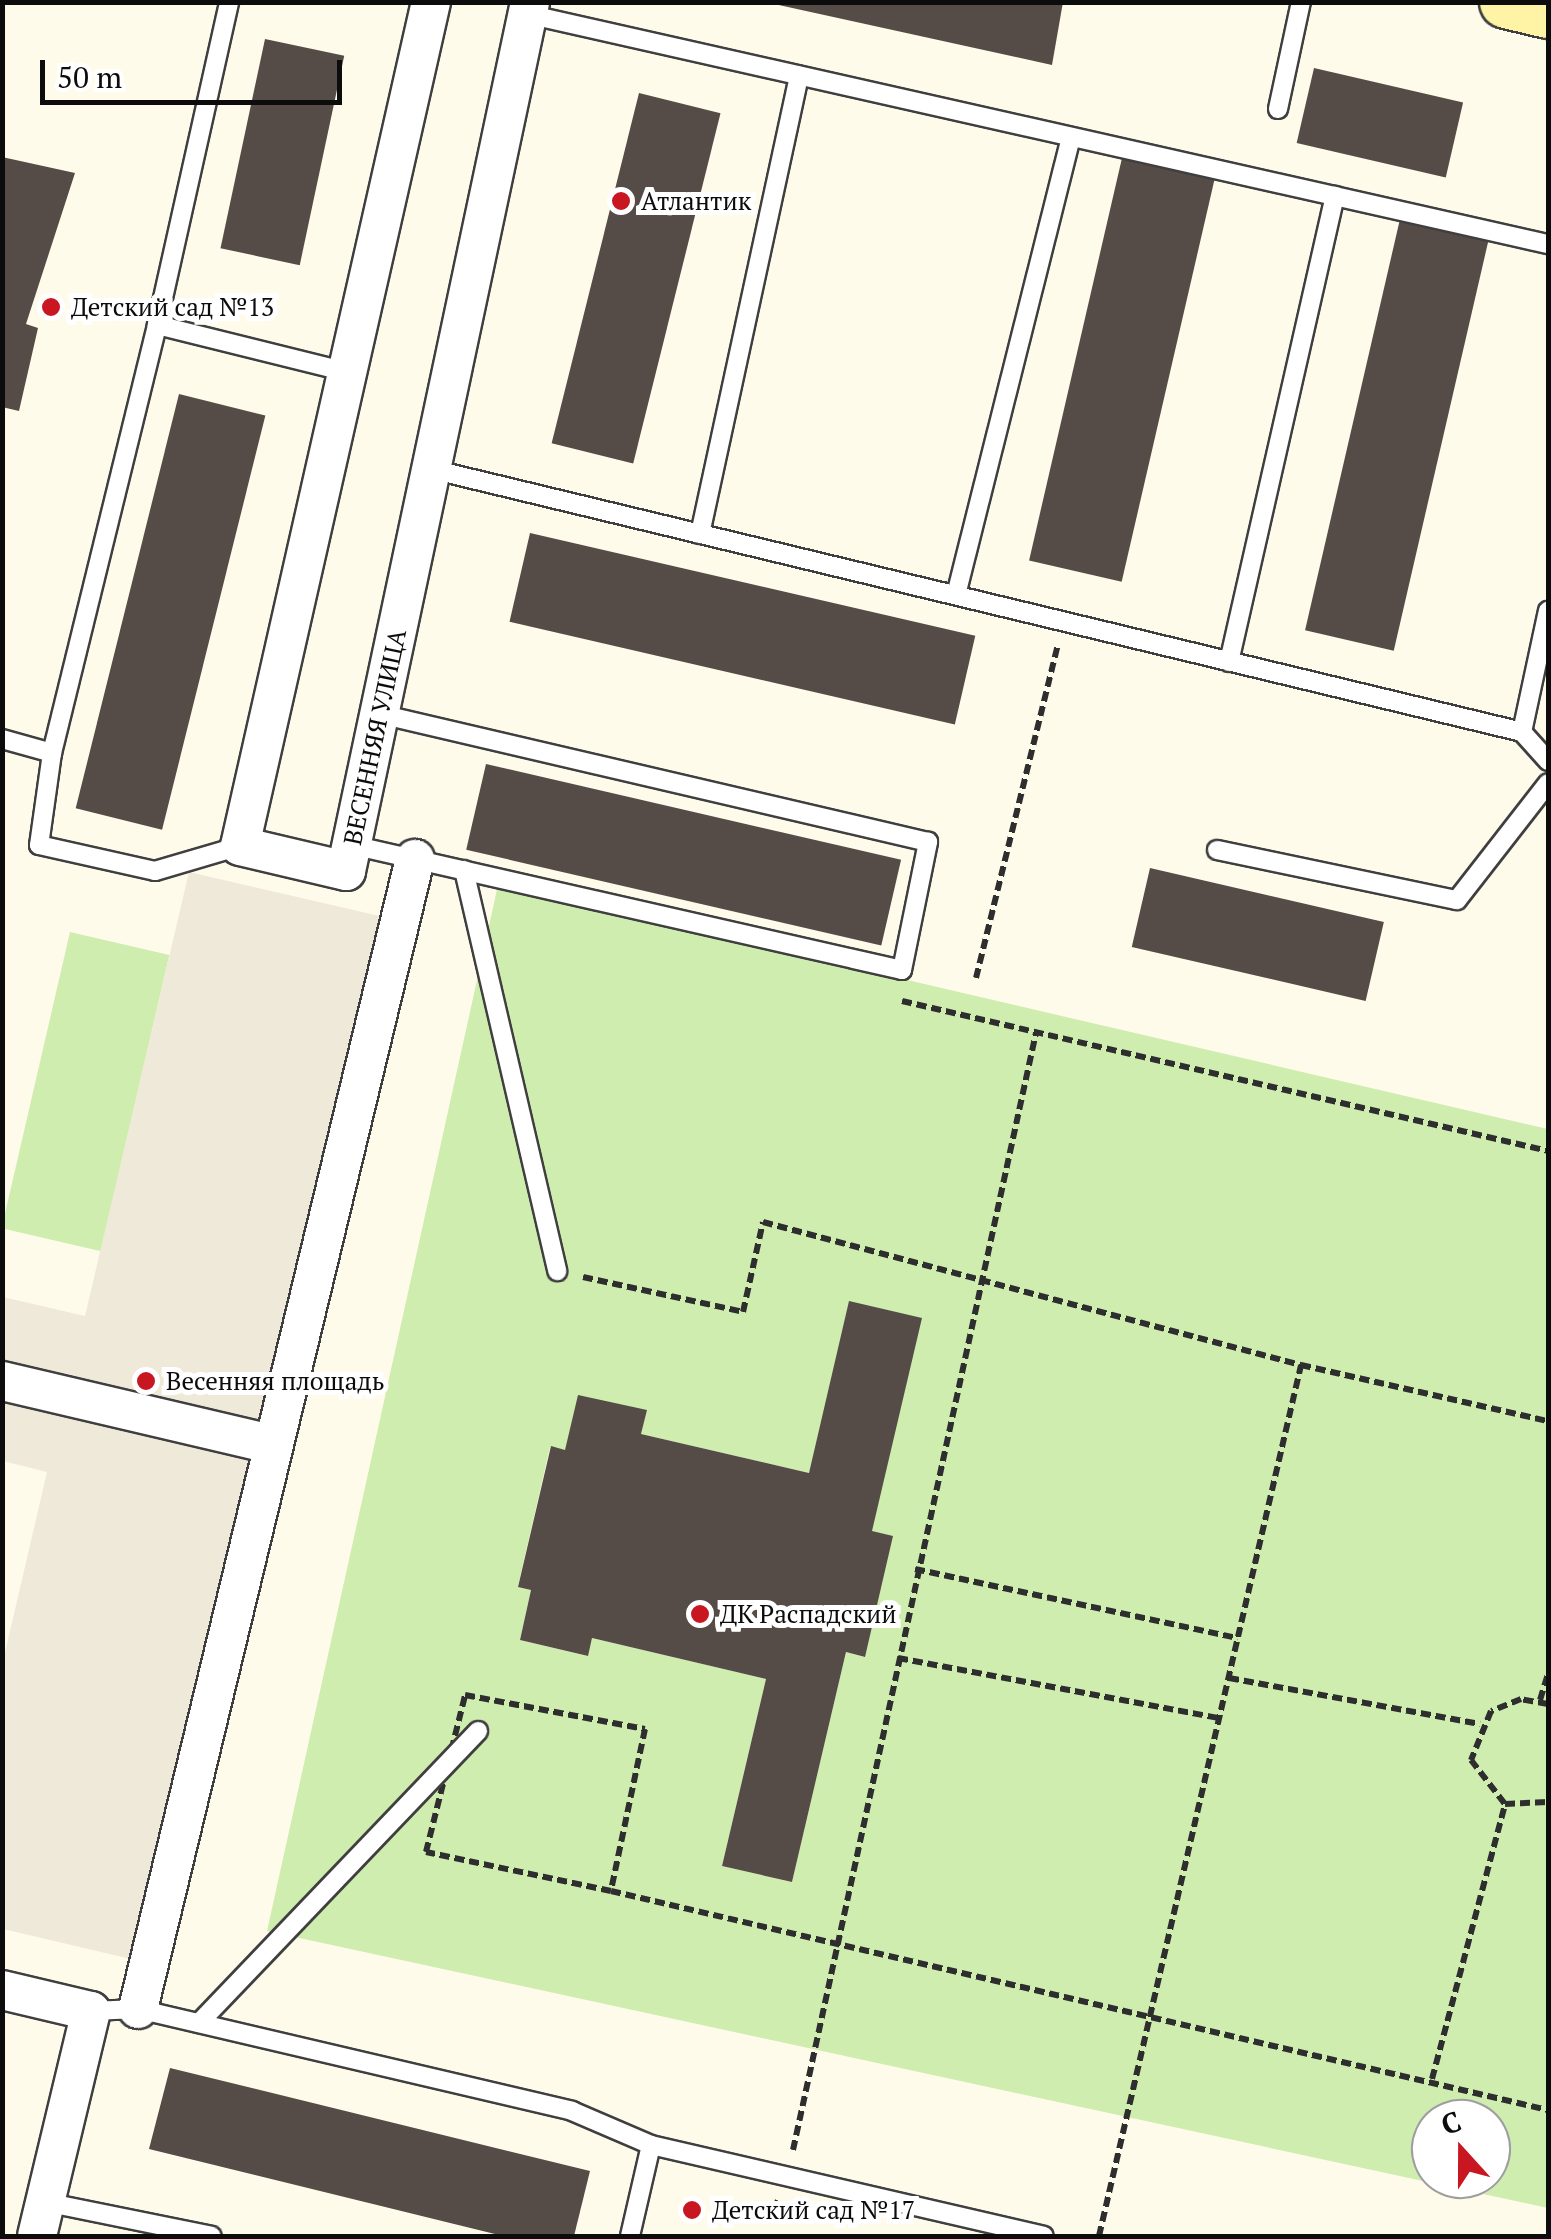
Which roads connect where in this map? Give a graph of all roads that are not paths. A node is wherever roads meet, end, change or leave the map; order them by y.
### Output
1 (229, 2) edge
2 (431, 2) edge
3 (1301, 2) edge
4 (1506, 2) edge
5 (528, 8) edge
6 (1548, 12) edge
7 (800, 76) junction
8 (1278, 109) dead end
9 (1070, 136) junction
10 (1334, 196) junction
11 (1548, 244) edge
12 (157, 326) junction
13 (347, 372) junction
14 (431, 468) junction
15 (700, 534) junction
16 (956, 595) junction
17 (1548, 612) edge
18 (1229, 662) junction
19 (380, 714) junction
20 (1522, 732) junction
21 (2, 739) edge
22 (52, 753) junction
23 (1548, 761) edge
24 (1548, 783) edge
25 (352, 845) junction
26 (240, 846) junction
27 (1216, 850) dead end
28 (414, 859) junction
29 (464, 870) junction
30 (557, 1271) road end
31 (2, 1381) edge
32 (274, 1445) junction
33 (478, 1731) dead end
34 (2, 1990) edge
35 (138, 2009) junction
36 (91, 2011) junction
37 (199, 2023) junction
38 (651, 2146) junction
39 (41, 2220) edge
40 (212, 2236) edge
41 (630, 2236) edge
42 (1044, 2236) edge

1 - 12 lane
2 - 13 street
3 - 8 lane
4 - 6 main road
5 - 7 lane
5 - 14 street, ВЕСЕННЯЯ УЛИЦА
7 - 9 lane
7 - 15 lane
9 - 10 lane
9 - 16 lane
10 - 11 lane
10 - 18 lane
12 - 13 lane
12 - 22 lane
13 - 26 street
14 - 15 lane
14 - 19 street, ВЕСЕННЯЯ УЛИЦА
15 - 16 lane
16 - 18 lane
17 - 20 lane
18 - 20 lane
19 - 25 street, ВЕСЕННЯЯ УЛИЦА
19 - 29 lane
20 - 23 lane
21 - 22 lane
22 - 26 lane
24 - 27 lane
25 - 26 street, ВЕСЕННЯЯ УЛИЦА
25 - 28 lane
28 - 29 lane
28 - 32 street
29 - 30 lane
31 - 32 street
32 - 35 street
33 - 37 lane
34 - 36 street
35 - 36 lane
35 - 37 lane
36 - 39 street
37 - 38 lane
38 - 41 lane
38 - 42 lane
39 - 40 lane

